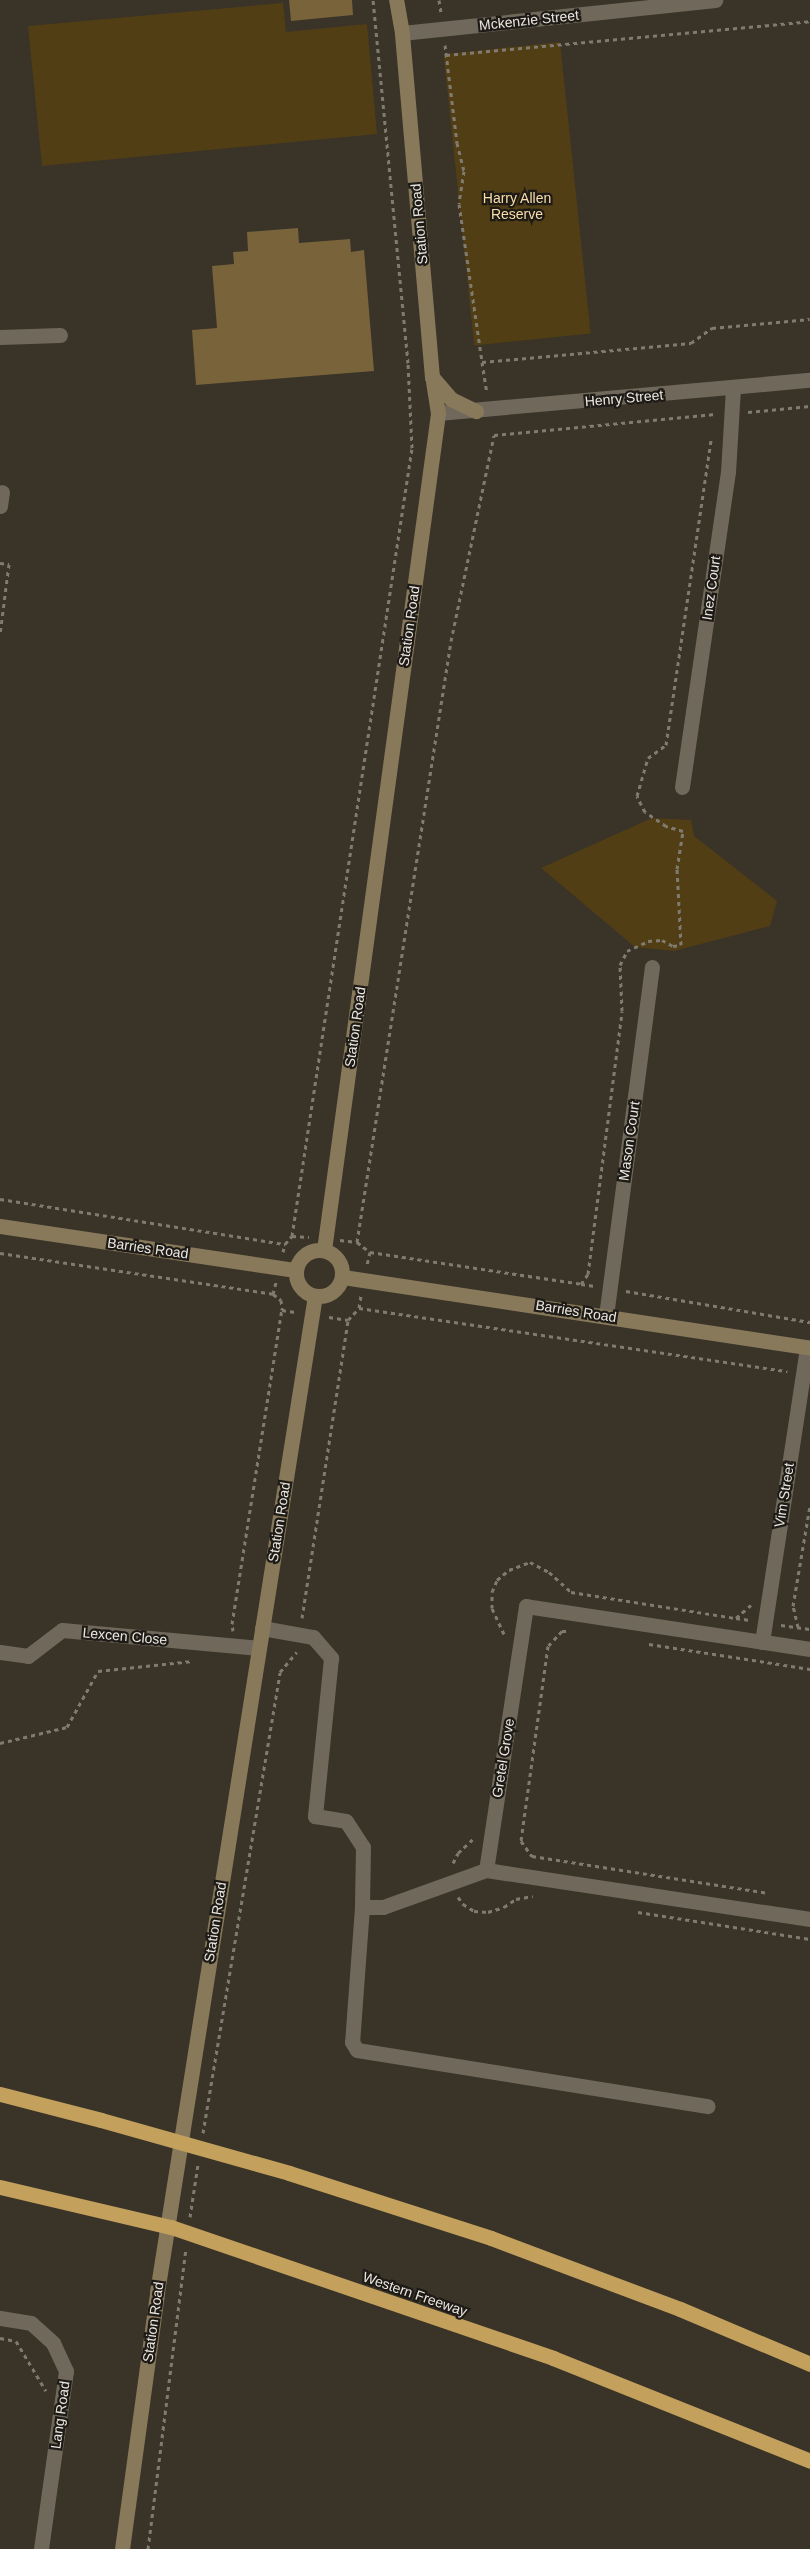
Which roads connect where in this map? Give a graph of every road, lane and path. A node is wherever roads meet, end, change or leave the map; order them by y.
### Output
1 (373, 0) edge
2 (396, 0) edge
3 (402, 0) edge
4 (439, 0) edge
5 (715, 0) edge
6 (810, 22) edge
7 (443, 29) junction
8 (402, 33) junction
9 (446, 55) junction
10 (810, 319) edge
11 (60, 335) dead end
12 (0, 337) edge
13 (432, 377) junction
14 (810, 380) edge
15 (734, 388) junction
16 (810, 406) edge
17 (476, 410) junction
18 (438, 414) junction
19 (714, 414) junction
20 (732, 414) junction
21 (713, 424) dead end
22 (712, 434) dead end
23 (0, 563) edge
24 (0, 634) edge
25 (682, 787) dead end
26 (652, 967) dead end
27 (0, 1199) edge
28 (0, 1226) edge
29 (292, 1236) dead end
30 (357, 1242) dead end
31 (285, 1244) dead end
32 (324, 1250) junction
33 (370, 1252) dead end
34 (0, 1253) edge
35 (296, 1270) junction
36 (343, 1277) junction
37 (581, 1284) junction
38 (609, 1289) junction
39 (315, 1296) junction
40 (282, 1310) junction
41 (312, 1314) junction
42 (606, 1316) junction
43 (348, 1320) junction
44 (810, 1322) edge
45 (808, 1347) edge
46 (796, 1372) junction
47 (787, 1380) dead end
48 (810, 1506) edge
49 (753, 1595) dead end
50 (262, 1628) junction
51 (798, 1628) dead end
52 (572, 1632) dead end
53 (300, 1635) junction
54 (505, 1637) dead end
55 (762, 1642) junction
56 (648, 1644) dead end
57 (236, 1646) junction
58 (258, 1648) junction
59 (810, 1649) edge
60 (0, 1652) edge
61 (200, 1660) dead end
62 (810, 1669) edge
63 (0, 1743) edge
64 (475, 1837) dead end
65 (486, 1870) junction
66 (453, 1882) junction
67 (768, 1893) dead end
68 (542, 1897) dead end
69 (362, 1907) junction
70 (628, 1911) dead end
71 (810, 1919) edge
72 (810, 1939) edge
73 (0, 2094) edge
74 (708, 2106) dead end
75 (201, 2143) dead end
76 (198, 2163) dead end
77 (0, 2187) edge
78 (190, 2221) dead end
79 (187, 2241) dead end
80 (0, 2318) edge
81 (0, 2338) edge
82 (810, 2364) edge
83 (49, 2396) dead end
84 (810, 2461) edge
85 (41, 2549) edge
86 (122, 2549) edge
87 (148, 2549) edge

1 - 29 path
2 - 3 street
2 - 8 street, Station Road
4 - 7 path
5 - 7 street, Mckenzie Street
6 - 9 path
7 - 8 street, Mckenzie Street
7 - 9 path
8 - 13 street, Station Road
9 - 10 path
11 - 12 street
13 - 17 street
13 - 18 street, Station Road
14 - 15 street, Henry Street
15 - 17 street, Henry Street
15 - 20 street, Inez Court
16 - 20 path
17 - 18 street, Henry Street
18 - 32 street, Station Road
19 - 20 path
19 - 21 path
19 - 30 path
20 - 25 street, Inez Court
22 - 37 path
23 - 24 path
26 - 38 street, Mason Court
27 - 31 path
28 - 35 street, Barries Road
32 - 35 street
32 - 36 street
33 - 37 path
34 - 40 path
35 - 39 street
36 - 39 street
36 - 42 street, Barries Road
37 - 38 path
38 - 42 street, Mason Court
38 - 44 path
39 - 41 street, Station Road
40 - 41 path
40 - 57 path
41 - 43 path
41 - 50 street, Station Road
42 - 45 street, Barries Road
43 - 46 path
43 - 53 path
45 - 46 street, Vim Street
46 - 47 path
46 - 55 street, Vim Street
48 - 51 path
49 - 54 path
50 - 53 street
50 - 58 street, Station Road
52 - 67 path
53 - 69 street
53 - 75 path
55 - 59 street, Gretel Grove
55 - 65 street, Gretel Grove
56 - 62 path
57 - 58 street, Lexcen Close
57 - 60 street, Lexcen Close
58 - 86 street, Station Road
61 - 63 path
64 - 66 path
65 - 66 street
65 - 71 street
66 - 68 path
66 - 69 street
69 - 74 street
70 - 72 path
73 - 82 highway
76 - 78 path
77 - 84 highway, Western Freeway
79 - 87 path
80 - 85 street, Lang Road
81 - 83 path

